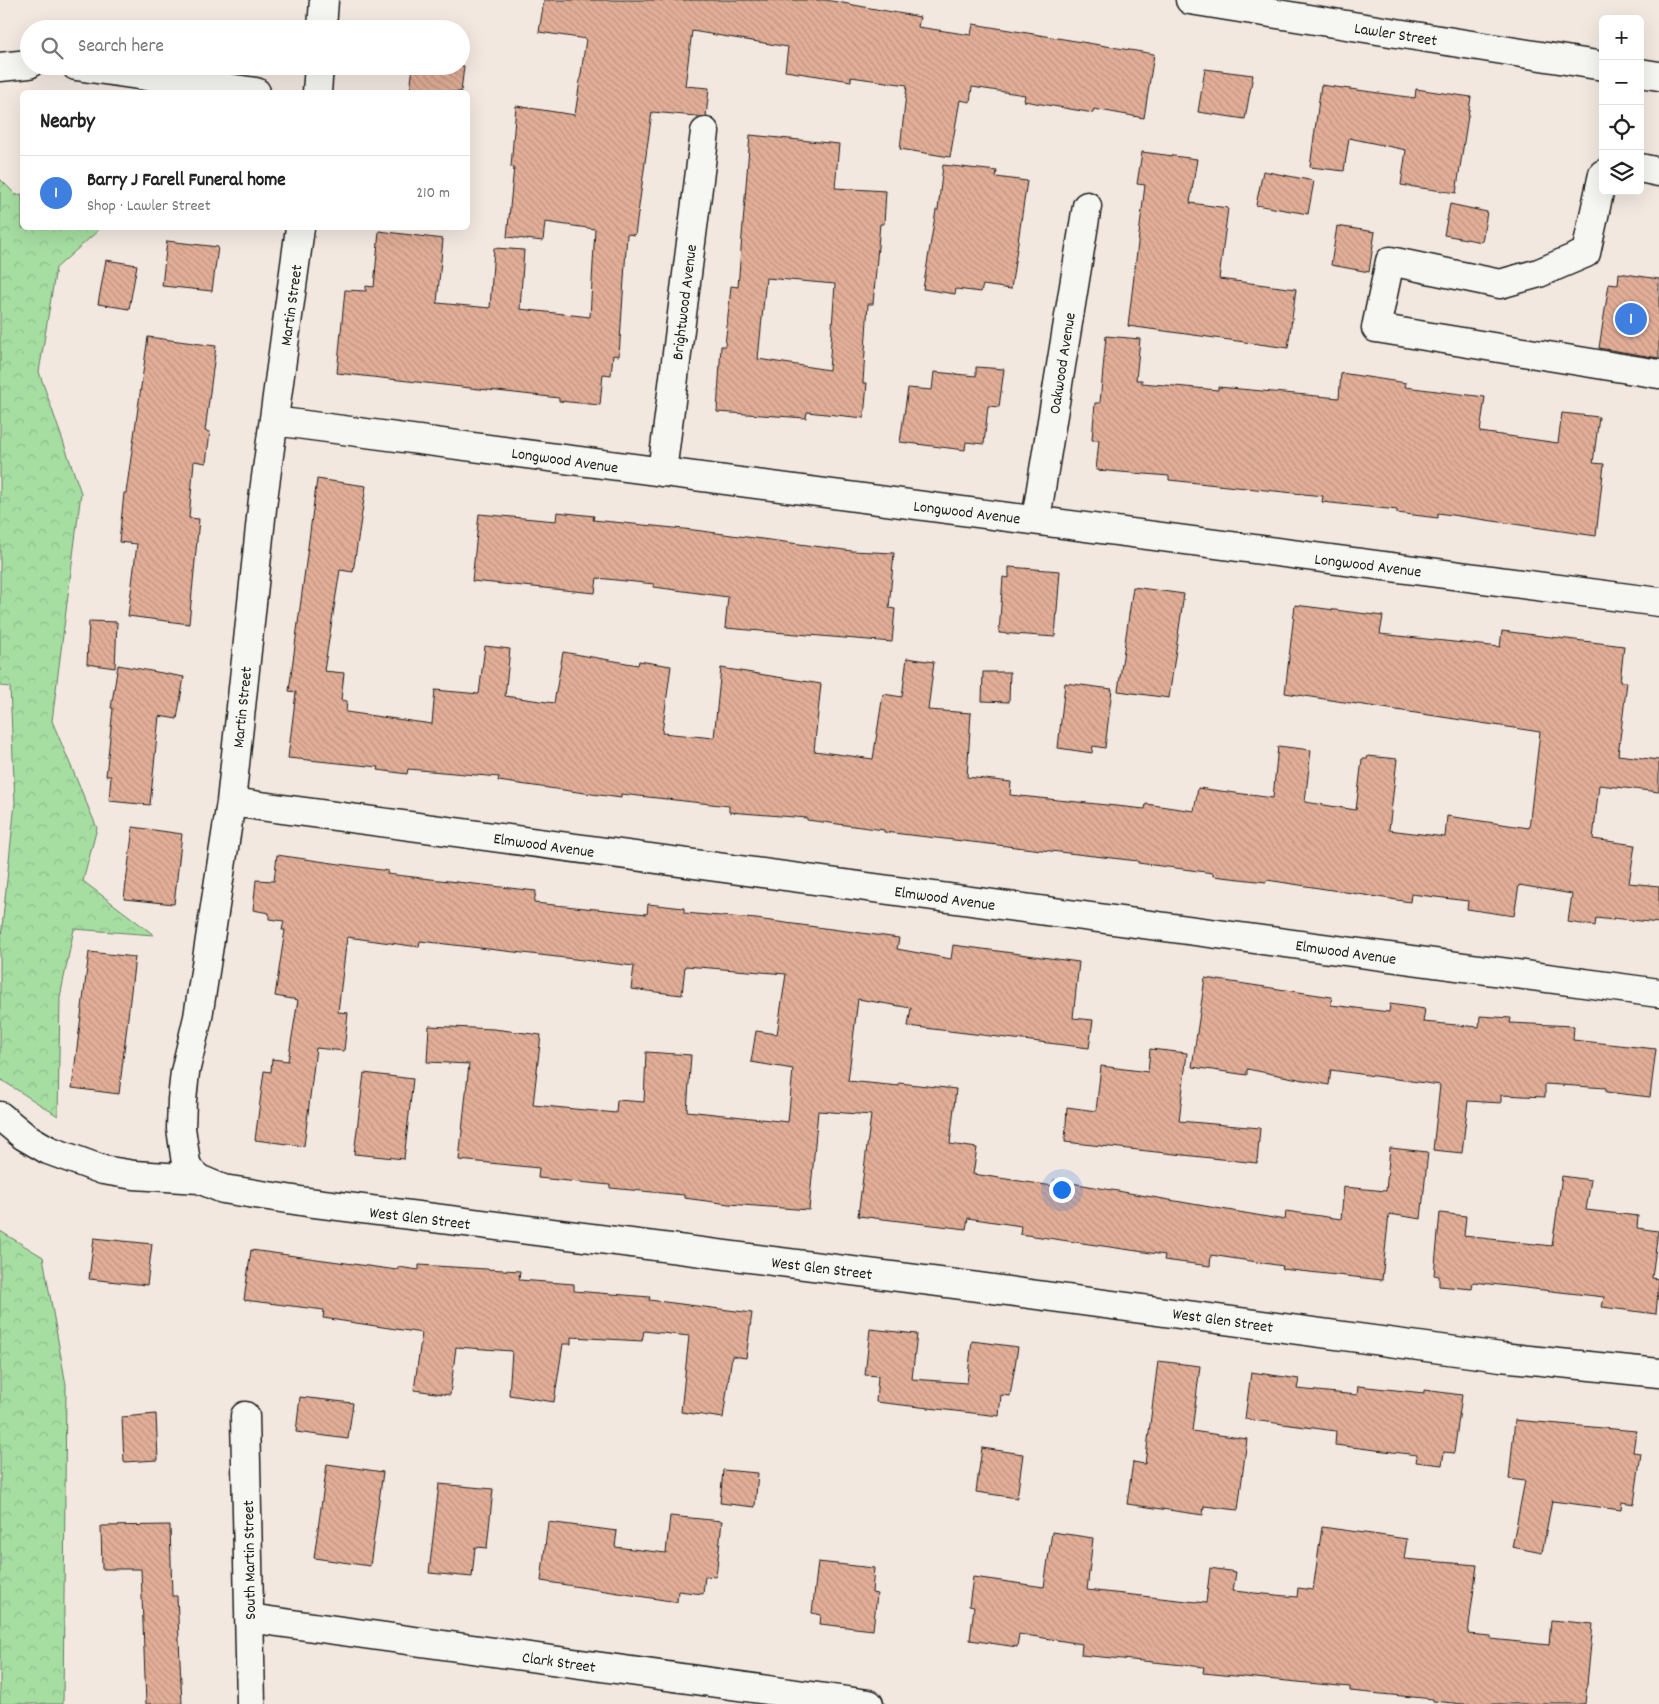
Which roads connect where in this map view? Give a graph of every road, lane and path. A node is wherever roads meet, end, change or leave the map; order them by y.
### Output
1 (324, 0) edge
2 (1190, 0) edge
3 (323, 20) edge
4 (20, 65) edge
5 (1599, 65) edge
6 (0, 67) edge
7 (1644, 73) edge
8 (138, 75) edge
9 (318, 75) edge
10 (1659, 76) edge
11 (242, 90) edge
12 (317, 90) edge
13 (705, 132) dead end
14 (1644, 169) edge
15 (1659, 172) edge
16 (1599, 192) edge
17 (1087, 206) dead end
18 (300, 230) edge
19 (1659, 374) edge
20 (274, 420) junction
21 (662, 472) junction
22 (1036, 519) junction
23 (1659, 602) edge
24 (231, 802) junction
25 (1659, 993) edge
26 (0, 1116) edge
27 (199, 1178) junction
28 (1659, 1373) edge
29 (245, 1416) dead end
30 (249, 1618) junction
31 (251, 1704) edge
32 (869, 1704) edge

1 - 3 street
2 - 5 street, Lawler Street
4 - 6 street
7 - 10 street
8 - 11 street
9 - 12 street
13 - 21 street, Brightwood Avenue
14 - 15 street
16 - 19 street
17 - 22 street, Oakwood Avenue
18 - 20 street, Martin Street
20 - 21 street, Longwood Avenue
20 - 24 street, Martin Street
21 - 22 street, Longwood Avenue
22 - 23 street, Longwood Avenue
24 - 25 street, Elmwood Avenue
24 - 27 street, Martin Street
26 - 27 street, West Glen Street
27 - 28 street, West Glen Street
29 - 30 street, South Martin Street
30 - 31 street, South Martin Street
30 - 32 street, Clark Street

